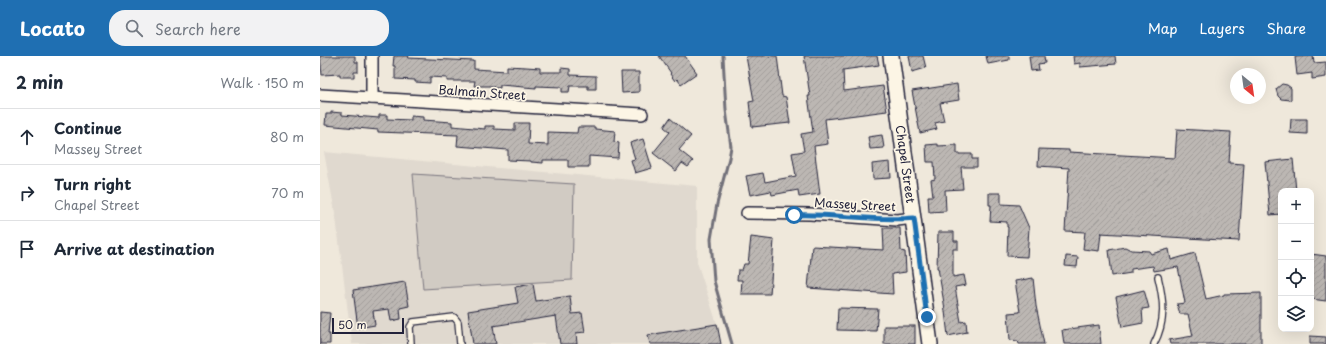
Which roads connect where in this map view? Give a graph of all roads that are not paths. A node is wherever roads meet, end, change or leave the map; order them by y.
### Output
1 (372, 56) edge
2 (891, 56) edge
3 (320, 95) edge
4 (372, 98) junction
5 (642, 114) dead end
6 (747, 213) dead end
7 (914, 218) junction
8 (1158, 277) dead end
9 (412, 344) edge
10 (460, 344) edge
11 (930, 344) edge
12 (1154, 344) edge

1 - 4 street
2 - 7 street, Chapel Street
3 - 4 street, Balmain Street
4 - 5 street, Balmain Street
6 - 7 street, Massey Street
7 - 11 street, Chapel Street
8 - 12 lane
9 - 10 lane

